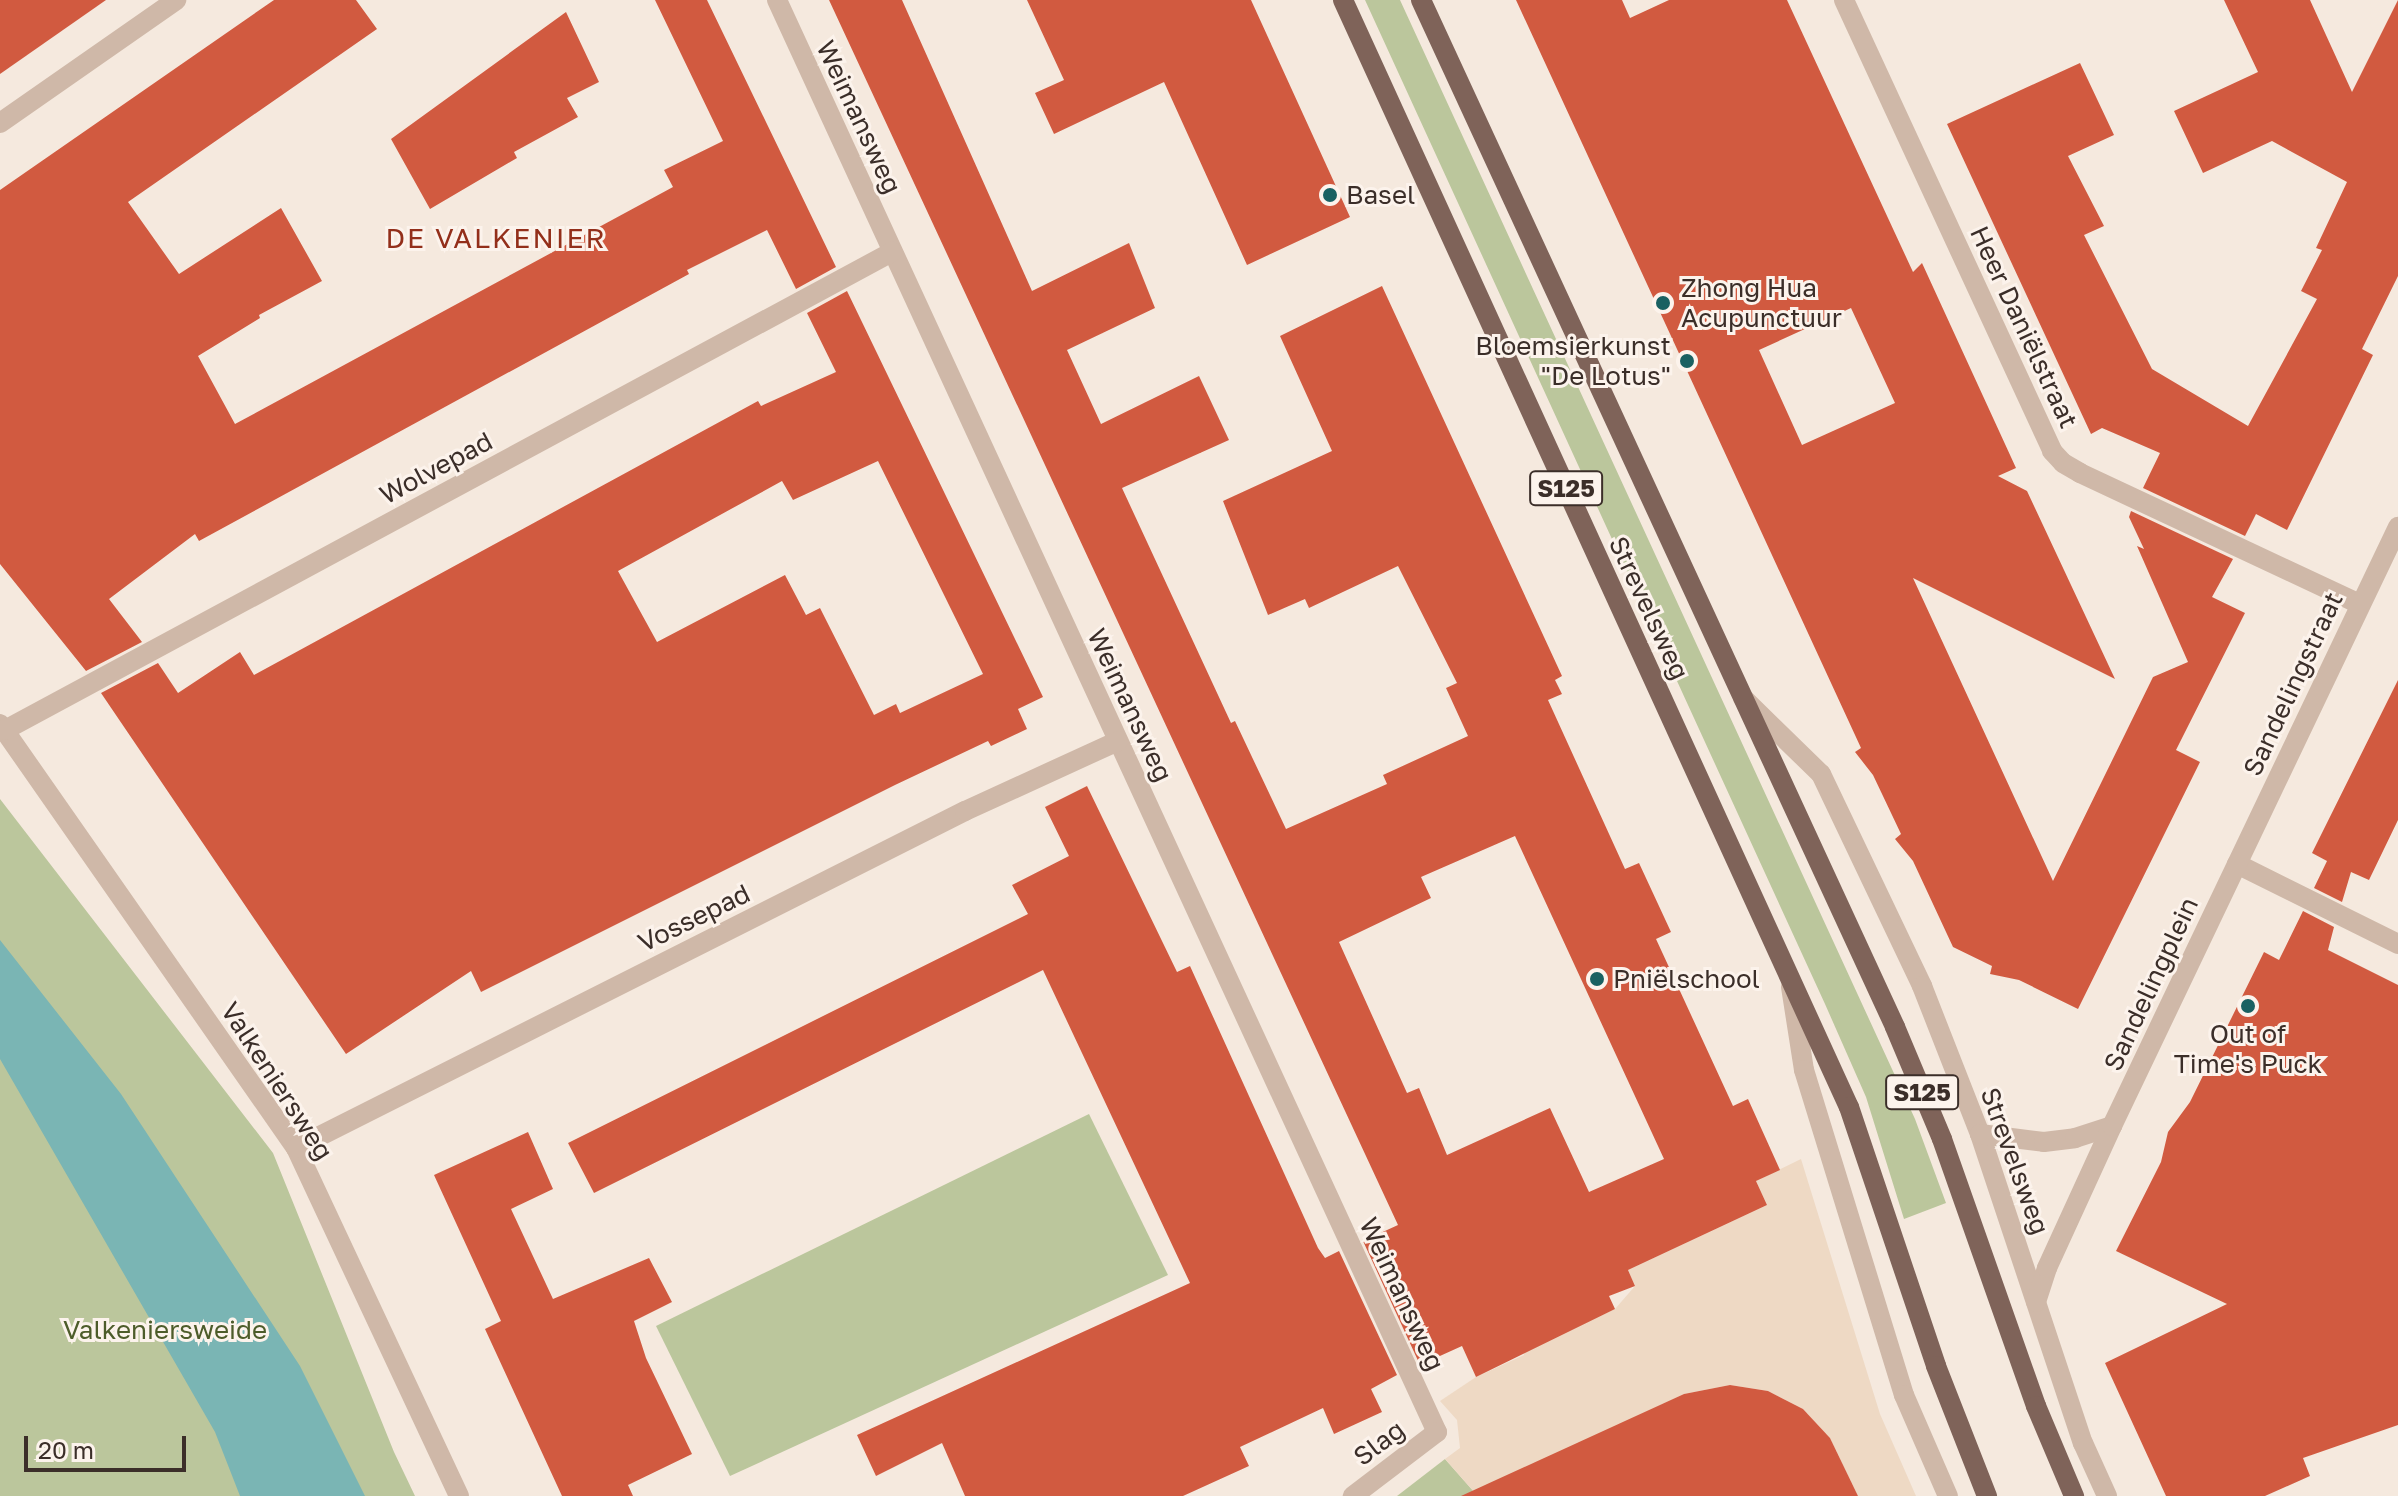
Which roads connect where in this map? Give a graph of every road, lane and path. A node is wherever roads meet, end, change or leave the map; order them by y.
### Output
1 (176, 0) edge
2 (777, 0) edge
3 (1343, 0) edge
4 (1421, 0) edge
5 (1844, 0) edge
6 (0, 123) edge
7 (892, 252) junction
8 (2398, 527) edge
9 (2360, 604) junction
10 (1743, 698) junction
11 (2, 727) edge
12 (1118, 741) junction
13 (2237, 864) junction
14 (2398, 944) edge
15 (1790, 976) junction
16 (2112, 1126) junction
17 (1980, 1134) junction
18 (296, 1148) junction
19 (2036, 1302) junction
20 (1437, 1432) joint
21 (459, 1496) edge
22 (1353, 1496) edge
23 (1948, 1496) edge
24 (1987, 1496) edge
25 (2074, 1496) edge
26 (2107, 1496) edge

1 - 6 street
2 - 7 street, Weimansweg
3 - 15 main road, Strevelsweg / S125
4 - 10 main road, Strevelsweg / S125
5 - 9 street, Heer Daniëlstraat
7 - 11 street, Wolvepad
7 - 12 street, Weimansweg
8 - 9 street, Sandelingstraat
9 - 13 street, Sandelingstraat
10 - 17 street, Strevelsweg
10 - 25 main road, Strevelsweg / S125
11 - 18 street, Valkeniersweg
12 - 18 street, Vossepad
12 - 20 street, Weimansweg
13 - 14 street
13 - 16 street, Sandelingplein
15 - 23 street, Strevelsweg
15 - 24 main road, Strevelsweg / S125
16 - 17 street
16 - 19 street, Sandelingplein
17 - 19 street, Strevelsweg
18 - 21 street, Valkeniersweg
19 - 26 street, Strevelsweg
20 - 22 street, Slag

